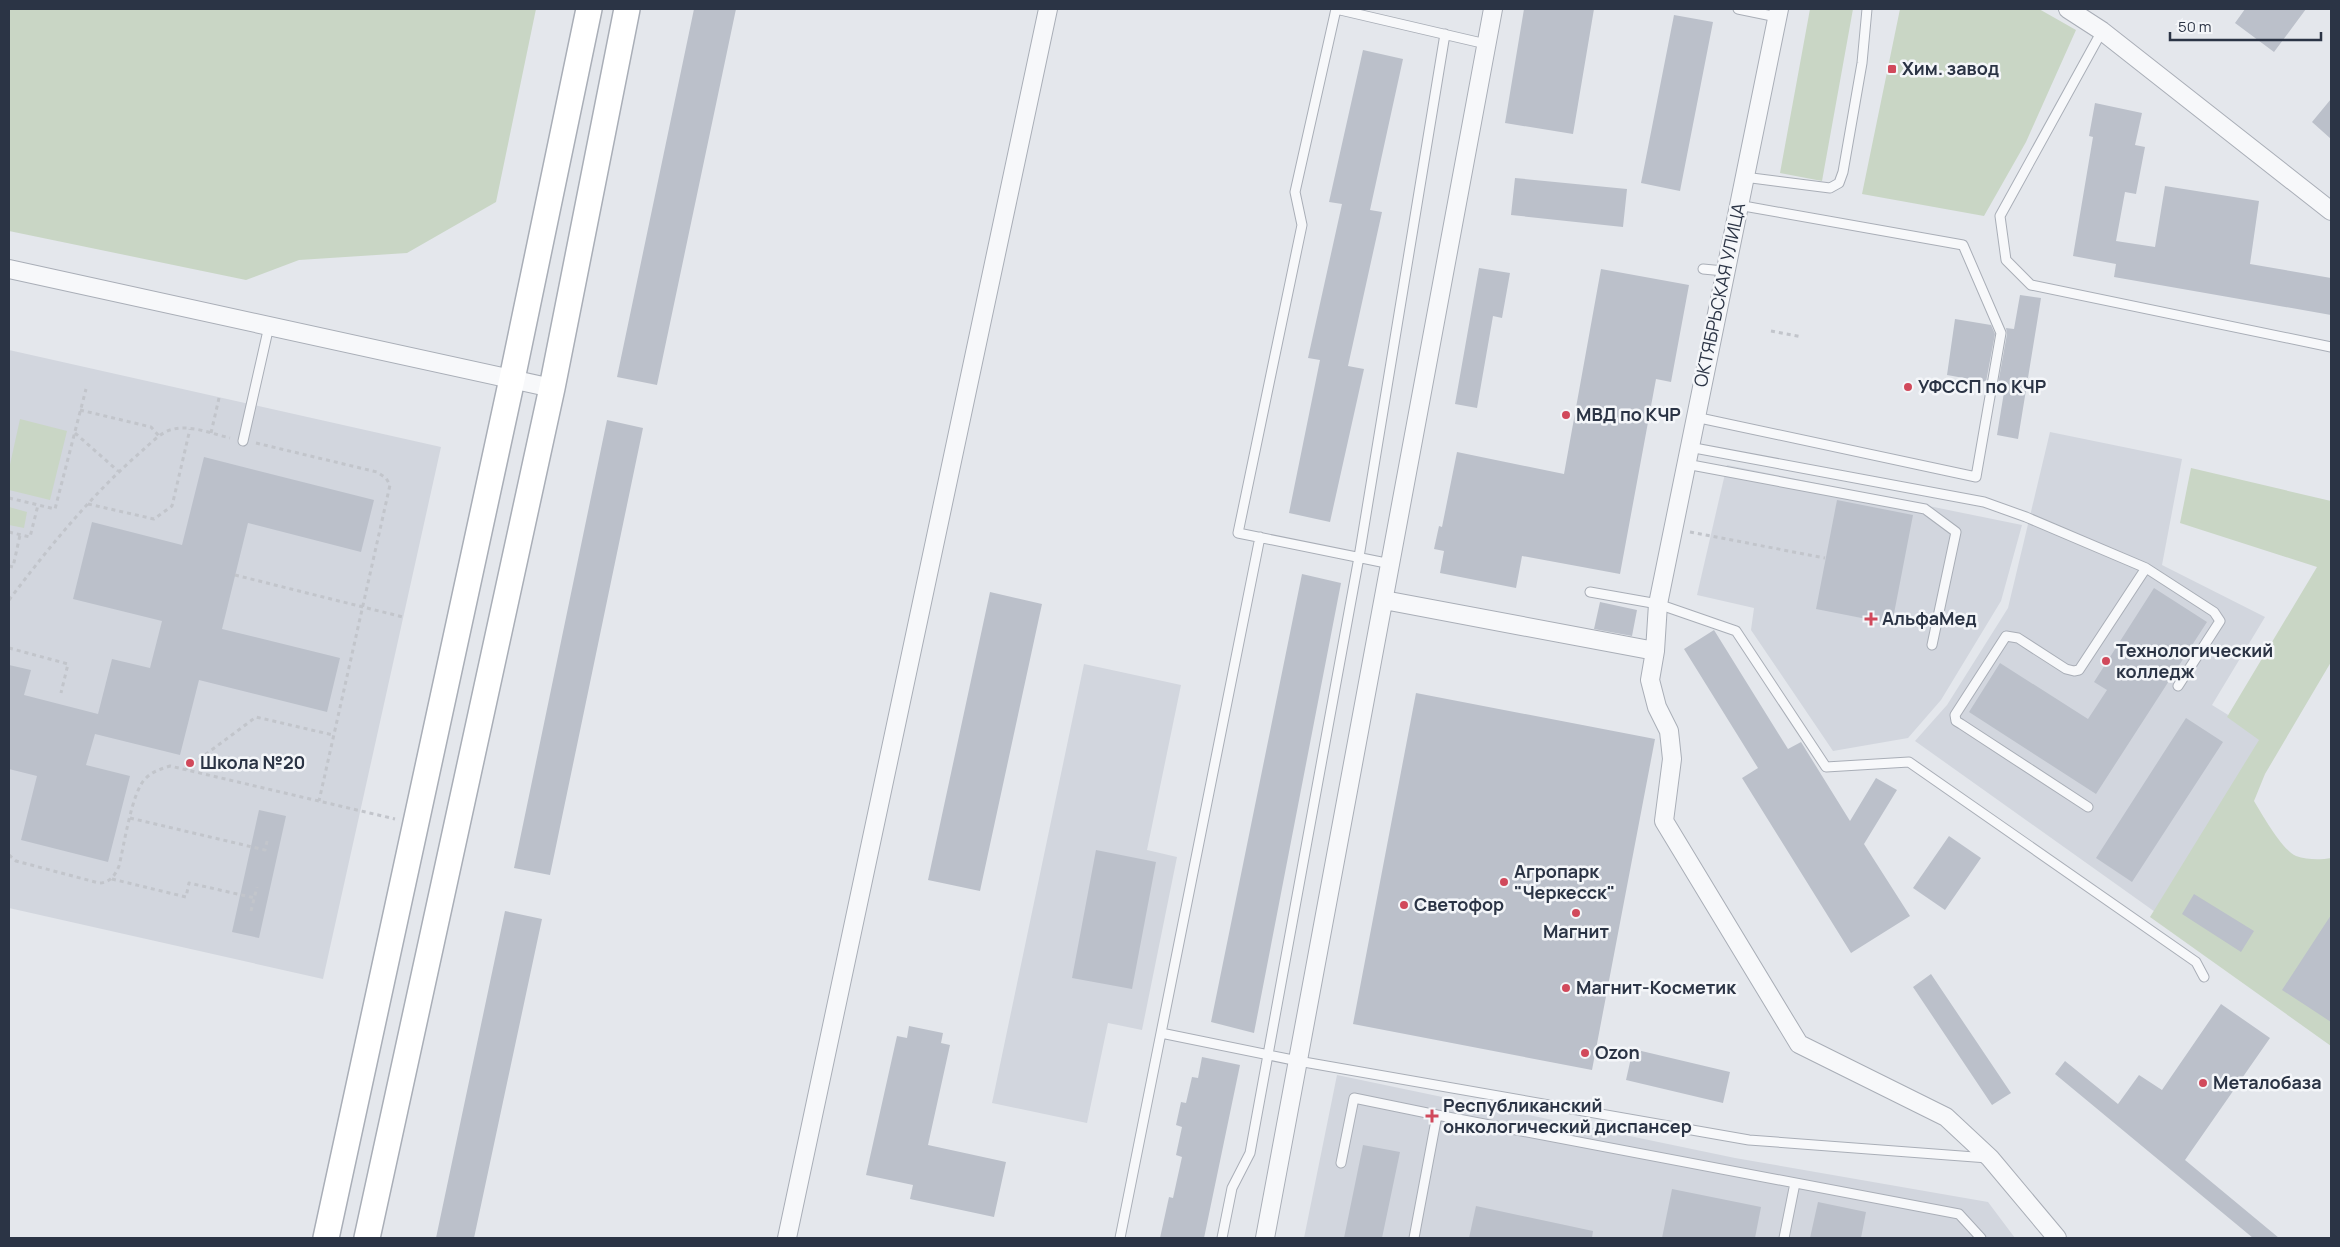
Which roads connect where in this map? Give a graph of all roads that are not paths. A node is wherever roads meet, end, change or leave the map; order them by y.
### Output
1 (588, 9) edge
2 (627, 9) edge
3 (1048, 9) edge
4 (1492, 9) edge
5 (1738, 9) edge
6 (1867, 9) edge
7 (2068, 9) edge
8 (1778, 13) edge
9 (2102, 31) junction
10 (1445, 34) junction
11 (1486, 44) junction
12 (1744, 177) junction
13 (1738, 205) junction
14 (2331, 211) edge
15 (9, 269) edge
16 (1703, 269) dead end
17 (1724, 271) junction
18 (268, 326) junction
19 (2331, 347) edge
20 (512, 379) junction
21 (552, 388) junction
22 (1695, 417) junction
23 (243, 440) road end
24 (1688, 456) junction
25 (1260, 537) junction
26 (1359, 557) junction
27 (1391, 564) junction
28 (2146, 568) junction
29 (1590, 592) dead end
30 (1384, 600) junction
31 (1658, 604) junction
32 (1932, 645) dead end
33 (1655, 650) junction
34 (2178, 686) dead end
35 (2088, 806) dead end
36 (2204, 977) dead end
37 (1161, 1033) junction
38 (1268, 1055) junction
39 (1298, 1061) junction
40 (1437, 1115) junction
41 (1990, 1158) junction
42 (1341, 1163) dead end
43 (1795, 1183) junction
44 (2051, 1236) edge
45 (326, 1238) edge
46 (367, 1238) edge
47 (788, 1238) edge
48 (1120, 1238) edge
49 (1222, 1238) edge
50 (1265, 1238) edge
51 (1414, 1238) edge
52 (1784, 1238) edge
53 (1981, 1238) edge

1 - 20 street
2 - 21 street
3 - 47 street
4 - 11 street
5 - 8 lane
6 - 12 lane
7 - 9 street
8 - 12 street, ОКТЯБРЬСКАЯ УЛИЦА
9 - 14 street
9 - 19 lane
10 - 11 lane
10 - 25 lane
10 - 26 lane
11 - 27 street
12 - 13 street, ОКТЯБРЬСКАЯ УЛИЦА
13 - 17 street, ОКТЯБРЬСКАЯ УЛИЦА
13 - 22 lane
15 - 18 street
16 - 17 lane
17 - 22 street, ОКТЯБРЬСКАЯ УЛИЦА
18 - 20 street
18 - 23 lane
20 - 21 street
20 - 45 street
21 - 46 street
22 - 24 street, ОКТЯБРЬСКАЯ УЛИЦА
24 - 28 lane
24 - 31 street, ОКТЯБРЬСКАЯ УЛИЦА
24 - 32 lane
25 - 26 lane
25 - 37 lane
26 - 27 lane
26 - 38 lane
27 - 30 street
28 - 34 lane
28 - 35 lane
29 - 31 lane
30 - 33 street
30 - 39 street
31 - 33 street, ОКТЯБРЬСКАЯ УЛИЦА
31 - 36 lane
33 - 41 street, ОКТЯБРЬСКАЯ УЛИЦА
37 - 38 lane
37 - 48 lane
38 - 39 lane
38 - 49 lane
39 - 41 lane
39 - 50 street
40 - 42 lane
40 - 43 lane
40 - 51 lane
41 - 44 street, ОКТЯБРЬСКАЯ УЛИЦА
43 - 52 lane
43 - 53 lane

